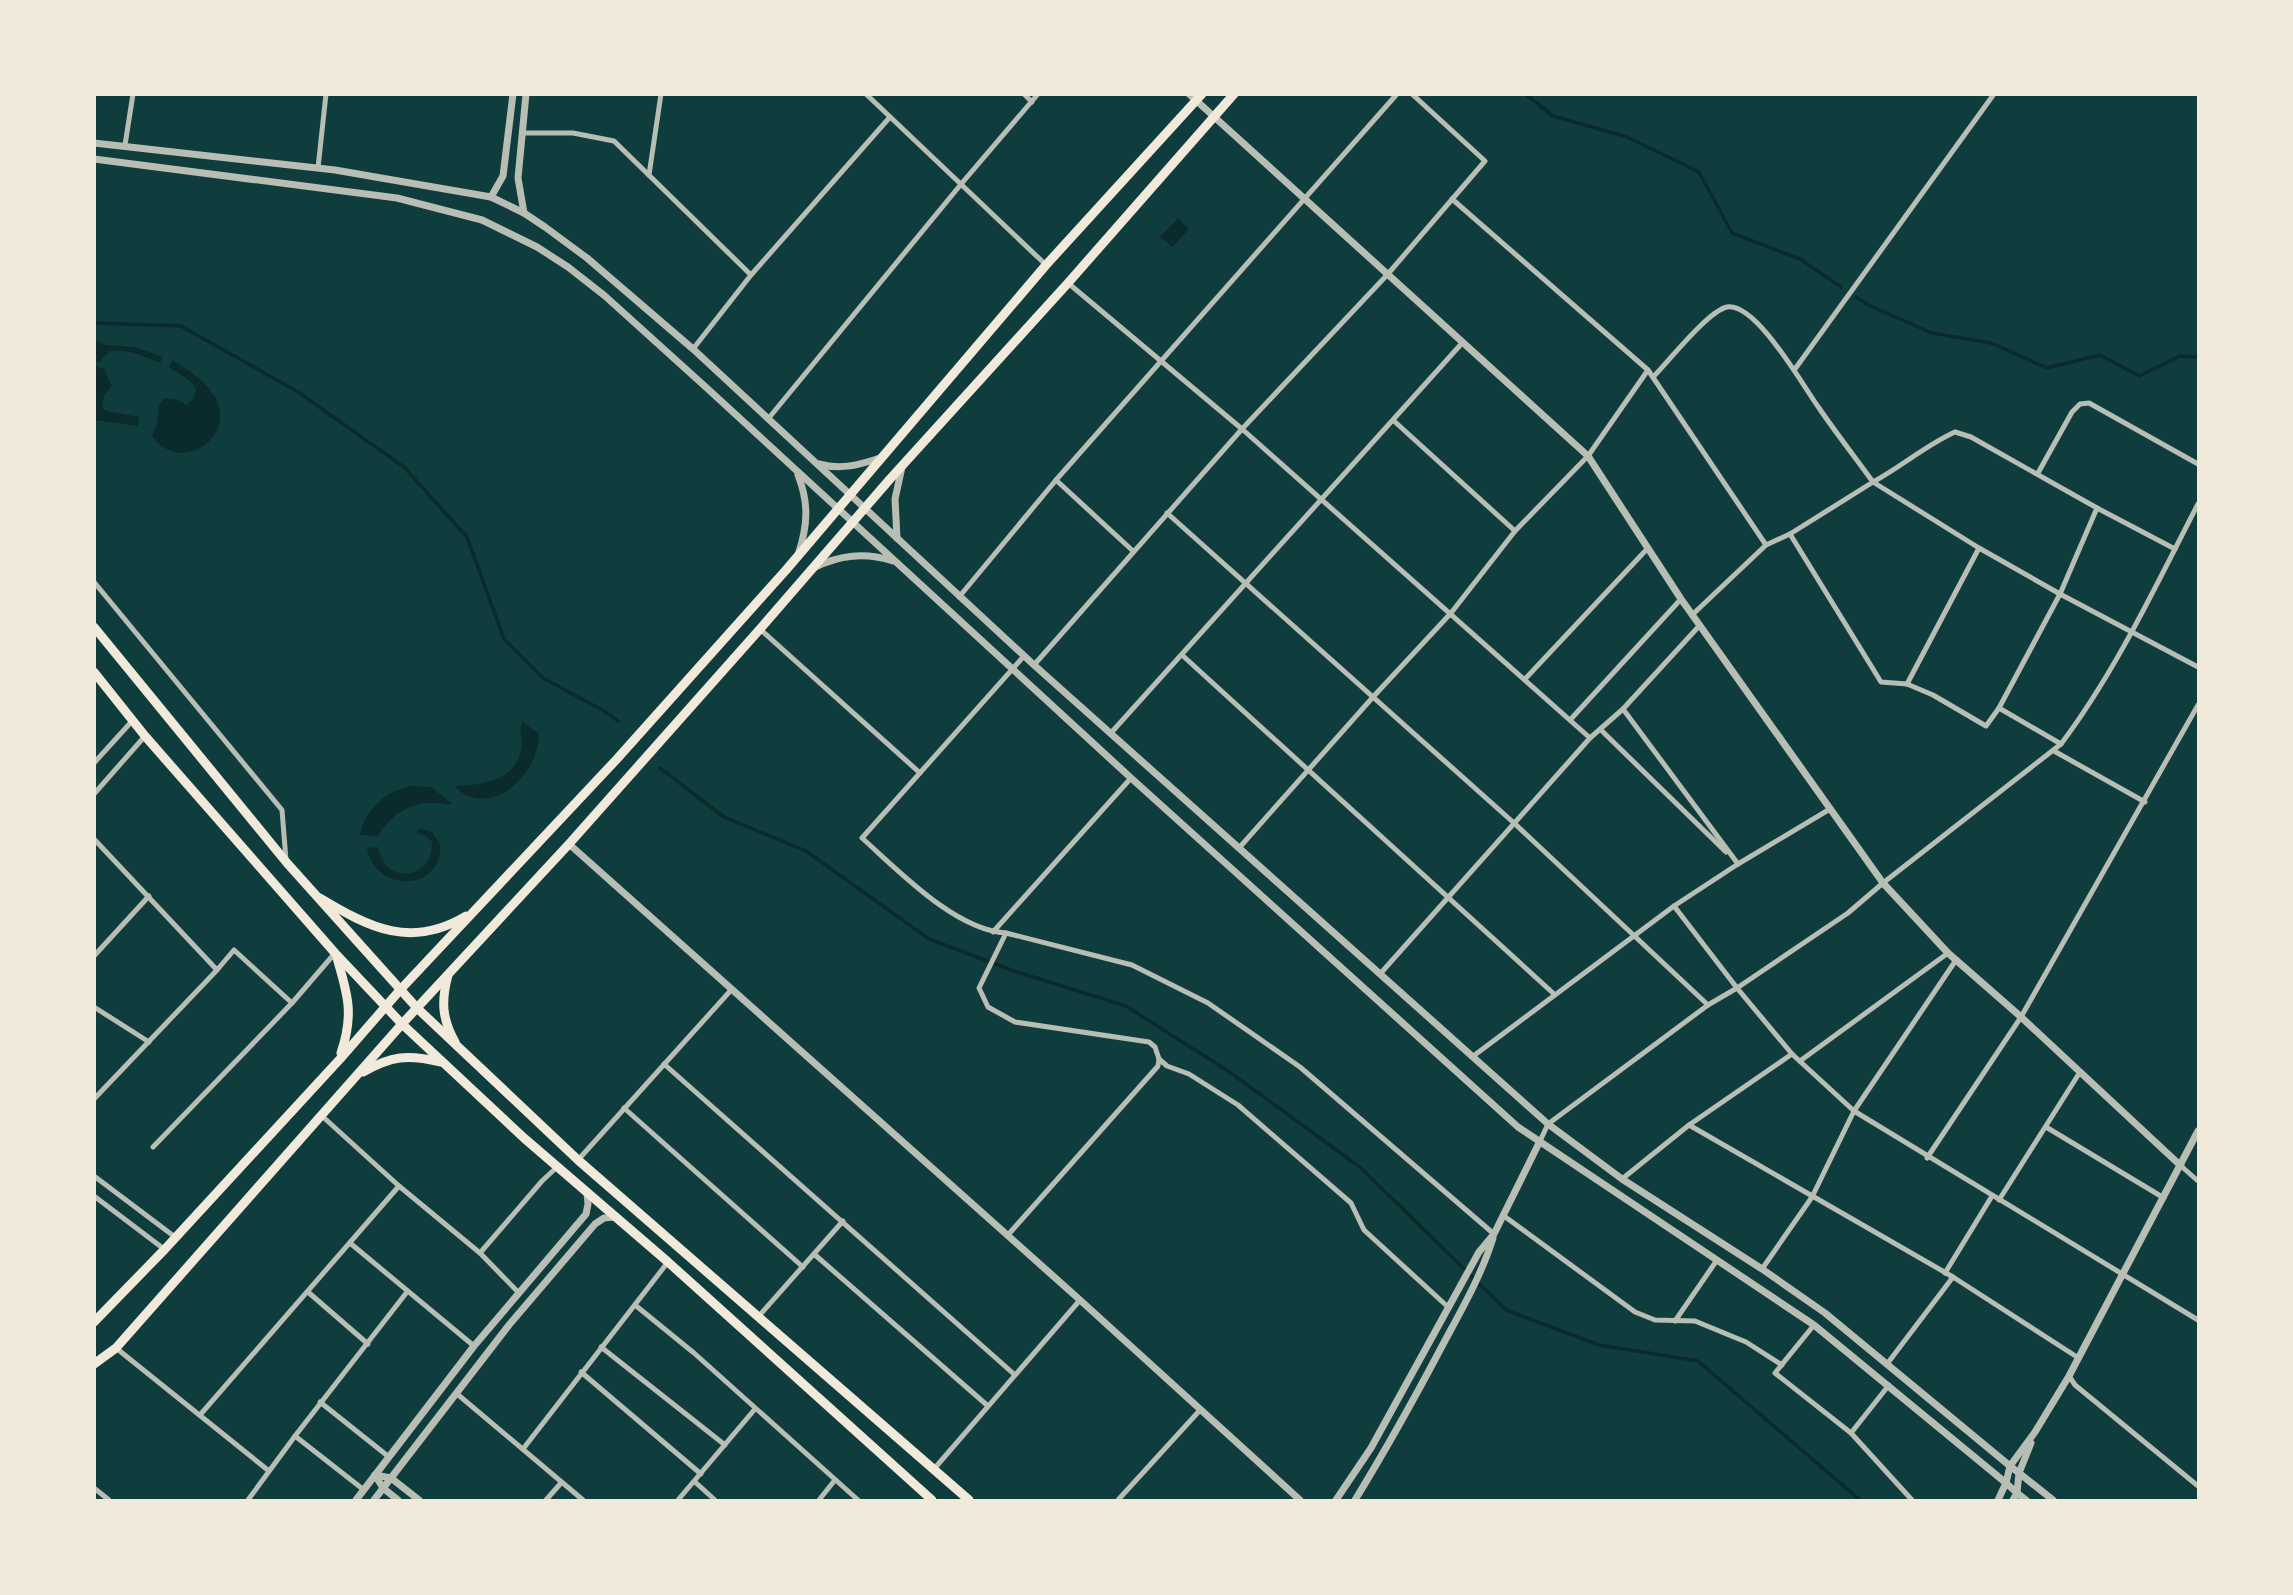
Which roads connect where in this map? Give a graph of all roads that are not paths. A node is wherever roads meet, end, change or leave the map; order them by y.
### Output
1 (133, 94) edge
2 (326, 94) edge
3 (513, 94) edge
4 (526, 94) edge
5 (661, 94) edge
6 (866, 94) edge
7 (1024, 94) edge
8 (1038, 94) edge
9 (1234, 94) edge
10 (1397, 94) edge
11 (1412, 94) edge
12 (1994, 94) edge
13 (1196, 96) edge
14 (1032, 102) junction
15 (890, 117) junction
16 (1214, 117) junction
17 (522, 133) junction
18 (94, 143) edge
19 (125, 145) junction
20 (94, 159) edge
21 (318, 168) junction
22 (649, 176) junction
23 (962, 183) junction
24 (491, 197) junction
25 (1307, 199) junction
26 (1452, 199) junction
27 (524, 213) junction
28 (1046, 265) junction
29 (751, 275) junction
30 (1387, 275) junction
31 (1068, 283) junction
32 (1463, 342) junction
33 (693, 349) junction
34 (1161, 362) junction
35 (1795, 369) junction
36 (1648, 370) junction
37 (1653, 377) junction
38 (768, 419) junction
39 (1394, 421) junction
40 (1242, 429) junction
41 (1588, 456) junction
42 (880, 458) junction
43 (815, 463) junction
44 (903, 464) junction
45 (2199, 464) edge
46 (796, 471) junction
47 (2038, 473) junction
48 (1056, 480) junction
49 (1873, 482) junction
50 (850, 495) junction
51 (1321, 501) junction
52 (2199, 504) edge
53 (865, 508) junction
54 (2097, 508) junction
55 (838, 509) junction
56 (1167, 513) junction
57 (853, 523) junction
58 (1515, 531) junction
59 (1790, 534) junction
60 (897, 539) junction
61 (1766, 545) junction
62 (1647, 548) junction
63 (1979, 548) junction
64 (2175, 549) junction
65 (1133, 551) junction
66 (797, 557) junction
67 (896, 563) junction
68 (813, 569) junction
69 (94, 582) edge
70 (1247, 583) junction
71 (2060, 594) junction
72 (958, 597) junction
73 (1681, 599) junction
74 (1451, 613) junction
75 (1692, 615) junction
76 (1700, 625) junction
77 (94, 627) edge
78 (760, 629) junction
79 (2132, 631) junction
80 (1182, 655) junction
81 (1024, 656) junction
82 (1034, 665) junction
83 (2199, 667) edge
84 (1013, 670) junction
85 (94, 672) edge
86 (1525, 679) junction
87 (1907, 684) junction
88 (1373, 697) junction
89 (2199, 705) edge
90 (1999, 708) junction
91 (1623, 709) junction
92 (133, 720) junction
93 (1570, 720) junction
94 (1601, 730) junction
95 (1110, 734) junction
96 (145, 736) junction
97 (1590, 738) junction
98 (2061, 744) junction
99 (2054, 751) junction
100 (94, 763) edge
101 (1309, 770) junction
102 (920, 773) junction
103 (1131, 778) junction
104 (94, 794) edge
105 (2145, 802) junction
106 (1830, 809) junction
107 (1514, 823) junction
108 (94, 839) edge
109 (569, 844) junction
110 (1238, 849) junction
111 (287, 863) junction
112 (1738, 864) junction
113 (1883, 883) junction
114 (312, 893) junction
115 (149, 896) junction
116 (1448, 896) junction
117 (1674, 906) junction
118 (479, 908) junction
119 (993, 932) junction
120 (1006, 933) junction
121 (1634, 935) junction
122 (335, 953) junction
123 (1948, 953) junction
124 (94, 956) edge
125 (1956, 960) junction
126 (216, 970) junction
127 (449, 973) junction
128 (1380, 974) junction
129 (1737, 988) junction
130 (732, 989) junction
131 (400, 990) junction
132 (1554, 994) junction
133 (292, 1003) junction
134 (1708, 1005) junction
135 (385, 1006) junction
136 (94, 1007) edge
137 (417, 1008) junction
138 (2021, 1017) junction
139 (402, 1024) junction
140 (149, 1042) junction
141 (458, 1047) junction
142 (1792, 1054) junction
143 (1472, 1057) junction
144 (340, 1059) junction
145 (1159, 1059) junction
146 (1800, 1061) junction
147 (441, 1063) junction
148 (664, 1064) junction
149 (2080, 1072) junction
150 (358, 1074) junction
151 (94, 1099) edge
152 (624, 1108) junction
153 (1854, 1111) junction
154 (322, 1116) junction
155 (1548, 1124) junction
156 (1689, 1125) junction
157 (2046, 1126) junction
158 (2199, 1131) edge
159 (1540, 1141) junction
160 (153, 1147) dead end
161 (1927, 1158) junction
162 (578, 1160) junction
163 (2181, 1166) junction
164 (557, 1167) junction
165 (94, 1176) edge
166 (1622, 1179) junction
167 (2199, 1181) edge
168 (399, 1186) junction
169 (587, 1193) junction
170 (94, 1196) edge
171 (1992, 1196) junction
172 (1812, 1197) junction
173 (2164, 1198) junction
174 (1999, 1200) junction
175 (1504, 1216) junction
176 (615, 1217) junction
177 (844, 1221) junction
178 (1494, 1234) junction
179 (1007, 1236) junction
180 (175, 1237) junction
181 (350, 1243) junction
182 (165, 1249) junction
183 (480, 1253) junction
184 (814, 1254) junction
185 (1717, 1259) junction
186 (668, 1262) junction
187 (803, 1266) junction
188 (1762, 1269) junction
189 (1945, 1273) junction
190 (2124, 1273) junction
191 (1953, 1277) junction
192 (308, 1292) junction
193 (407, 1292) junction
194 (518, 1292) junction
195 (1080, 1300) junction
196 (1450, 1303) junction
197 (635, 1305) junction
198 (758, 1317) junction
199 (2199, 1320) edge
200 (1675, 1321) junction
201 (94, 1322) edge
202 (1814, 1325) junction
203 (368, 1344) junction
204 (474, 1346) junction
205 (601, 1347) junction
206 (116, 1348) junction
207 (2077, 1357) junction
208 (94, 1364) edge
209 (1888, 1364) junction
210 (1782, 1365) junction
211 (582, 1371) junction
212 (1015, 1375) junction
213 (2069, 1376) junction
214 (1889, 1385) junction
215 (456, 1393) junction
216 (320, 1402) junction
217 (988, 1406) junction
218 (755, 1409) junction
219 (1201, 1409) junction
220 (200, 1415) junction
221 (2035, 1432) junction
222 (1851, 1433) junction
223 (295, 1436) junction
224 (725, 1445) junction
225 (523, 1449) junction
226 (389, 1457) junction
227 (2010, 1466) junction
228 (934, 1469) junction
229 (269, 1471) junction
230 (2019, 1473) junction
231 (701, 1474) junction
232 (375, 1475) junction
233 (394, 1480) junction
234 (835, 1480) junction
235 (695, 1482) junction
236 (561, 1483) junction
237 (2006, 1483) junction
238 (2199, 1486) edge
239 (94, 1488) edge
240 (364, 1490) junction
241 (385, 1490) junction
242 (2015, 1497) edge
243 (109, 1500) edge
244 (248, 1500) edge
245 (356, 1500) edge
246 (374, 1500) edge
247 (398, 1500) edge
248 (419, 1500) edge
249 (546, 1500) edge
250 (583, 1500) edge
251 (678, 1500) edge
252 (715, 1500) edge
253 (819, 1500) edge
254 (858, 1500) edge
255 (932, 1500) edge
256 (969, 1500) edge
257 (1118, 1500) edge
258 (1300, 1500) edge
259 (1336, 1500) edge
260 (1355, 1500) edge
261 (1912, 1500) edge
262 (1998, 1500) edge
263 (2026, 1500) edge
264 (2053, 1500) edge

1 - 19 street
2 - 21 street
3 - 24 street
4 - 17 street
5 - 22 street
6 - 15 street
7 - 14 street
8 - 14 street
9 - 16 main road
10 - 25 street
11 - 26 street
12 - 35 street
13 - 16 street
13 - 28 main road
14 - 23 street
15 - 23 street
15 - 29 street
16 - 25 street
16 - 31 main road
17 - 22 street
17 - 27 street
18 - 19 street
19 - 21 street
20 - 46 street
21 - 24 street
22 - 29 street
23 - 28 street
23 - 38 street
24 - 27 street
25 - 30 street
25 - 34 street
26 - 30 street
26 - 36 street
27 - 33 street
28 - 42 main road
29 - 33 street
30 - 32 street
30 - 40 street
31 - 34 street
31 - 44 main road
32 - 39 street
32 - 41 street
33 - 38 street
34 - 40 street
34 - 48 street
35 - 37 street
35 - 49 street
36 - 37 street
36 - 41 street
37 - 61 street
38 - 43 street
39 - 51 street
39 - 58 street
40 - 51 street
40 - 56 street
41 - 58 street
41 - 62 street
42 - 43 street
42 - 50 main road
43 - 50 street
44 - 53 main road
44 - 60 street
45 - 47 street
46 - 55 street
46 - 66 street
47 - 49 street
47 - 54 street
48 - 65 street
48 - 72 street
49 - 59 street
49 - 63 street
50 - 53 street
50 - 55 main road
51 - 70 street
51 - 74 street
52 - 64 street
53 - 57 main road
53 - 60 street
54 - 64 street
54 - 71 street
55 - 57 street
55 - 66 main road
56 - 65 street
56 - 70 street
57 - 67 street
57 - 68 main road
58 - 74 street
59 - 61 street
59 - 87 street
60 - 72 street
61 - 75 street
62 - 73 street
62 - 86 street
63 - 71 street
63 - 87 street
64 - 79 street
65 - 82 street
66 - 118 main road
67 - 68 street
67 - 84 street
68 - 78 main road
69 - 111 street
70 - 80 street
70 - 88 street
71 - 79 street
71 - 90 street
72 - 81 street
73 - 75 street
73 - 93 street
74 - 86 street
74 - 88 street
75 - 76 street
76 - 91 street
76 - 106 street
77 - 111 main road
78 - 102 street
78 - 109 main road
79 - 83 street
79 - 98 street
80 - 95 street
80 - 101 street
81 - 82 street
81 - 84 street
82 - 95 street
84 - 102 street
84 - 103 street
85 - 92 main road
86 - 93 street
87 - 90 street
88 - 101 street
88 - 107 street
89 - 105 street
90 - 98 street
91 - 94 street
91 - 112 street
92 - 96 main road
92 - 100 street
93 - 97 street
94 - 97 street
94 - 112 street
95 - 110 street
96 - 104 street
96 - 122 main road
97 - 107 street
98 - 99 street
99 - 105 street
99 - 113 street
101 - 110 street
101 - 116 street
102 - 119 street
103 - 119 street
103 - 159 street
105 - 138 street
106 - 112 street
106 - 113 street
107 - 116 street
107 - 121 street
108 - 115 street
109 - 127 main road
109 - 130 street
110 - 128 street
111 - 114 main road
112 - 117 street
113 - 123 street
113 - 129 street
114 - 118 main road
114 - 131 main road
115 - 124 street
115 - 126 street
116 - 128 street
116 - 132 street
117 - 121 street
117 - 129 street
118 - 131 main road
119 - 120 street
120 - 145 street
120 - 178 street
121 - 132 street
121 - 134 street
122 - 133 street
122 - 135 main road
122 - 144 main road
123 - 125 street
123 - 146 street
125 - 138 street
125 - 153 street
126 - 133 street
126 - 140 street
127 - 137 main road
127 - 141 main road
128 - 143 street
129 - 134 street
129 - 142 street
130 - 148 street
130 - 179 street
131 - 135 main road
131 - 137 main road
132 - 143 street
133 - 160 street
134 - 155 street
135 - 139 main road
135 - 144 main road
136 - 140 street
137 - 139 main road
137 - 141 main road
138 - 149 street
138 - 161 street
139 - 147 main road
139 - 150 main road
140 - 151 street
141 - 162 main road
142 - 146 street
142 - 156 street
143 - 155 street
144 - 180 main road
145 - 179 street
145 - 196 street
146 - 153 street
147 - 150 main road
147 - 164 main road
148 - 152 street
148 - 177 street
149 - 157 street
149 - 163 street
150 - 154 main road
152 - 162 street
152 - 187 street
153 - 161 street
153 - 172 street
154 - 168 street
154 - 206 main road
155 - 159 street
155 - 166 street
156 - 166 street
156 - 172 street
157 - 173 street
157 - 174 street
158 - 163 street
159 - 175 street
159 - 185 street
161 - 171 street
162 - 198 main road
163 - 167 street
163 - 173 street
164 - 169 main road
164 - 183 street
165 - 180 street
166 - 188 street
168 - 181 street
168 - 183 street
169 - 176 main road
169 - 194 street
170 - 182 street
171 - 174 street
171 - 189 street
172 - 188 street
172 - 189 street
173 - 190 street
174 - 190 street
175 - 178 street
175 - 200 street
176 - 186 main road
176 - 215 street
177 - 184 street
177 - 212 street
178 - 196 street
178 - 260 street
179 - 195 street
180 - 182 main road
181 - 192 street
181 - 193 street
182 - 201 main road
183 - 194 street
184 - 187 street
184 - 217 street
185 - 200 street
185 - 202 street
186 - 197 street
186 - 255 main road
187 - 198 street
188 - 209 street
189 - 191 street
190 - 199 street
190 - 207 street
191 - 207 street
191 - 209 street
192 - 203 street
192 - 220 street
193 - 203 street
193 - 204 street
194 - 204 street
195 - 212 street
195 - 219 street
196 - 259 street
197 - 205 street
197 - 218 street
198 - 228 main road
200 - 210 street
202 - 210 street
202 - 214 street
203 - 216 street
204 - 226 street
205 - 211 street
205 - 224 street
206 - 208 main road
206 - 220 street
207 - 213 street
209 - 227 street
210 - 222 street
211 - 225 street
211 - 231 street
212 - 217 street
213 - 221 street
213 - 238 street
214 - 222 street
214 - 237 street
215 - 225 street
215 - 233 street
216 - 223 street
216 - 226 street
217 - 228 street
218 - 224 street
218 - 234 street
219 - 257 street
219 - 258 street
220 - 229 street
221 - 227 street
221 - 230 street
222 - 261 street
223 - 229 street
223 - 240 street
224 - 231 street
225 - 236 street
226 - 232 street
227 - 230 street
227 - 237 street
228 - 256 main road
229 - 244 street
230 - 242 street
230 - 264 street
231 - 235 street
232 - 233 street
232 - 240 street
232 - 241 street
233 - 241 street
233 - 248 street
234 - 253 street
234 - 254 street
235 - 251 street
235 - 252 street
236 - 249 street
236 - 250 street
237 - 242 street
237 - 262 street
239 - 243 street
240 - 245 street
241 - 246 street
241 - 247 street
242 - 263 street

